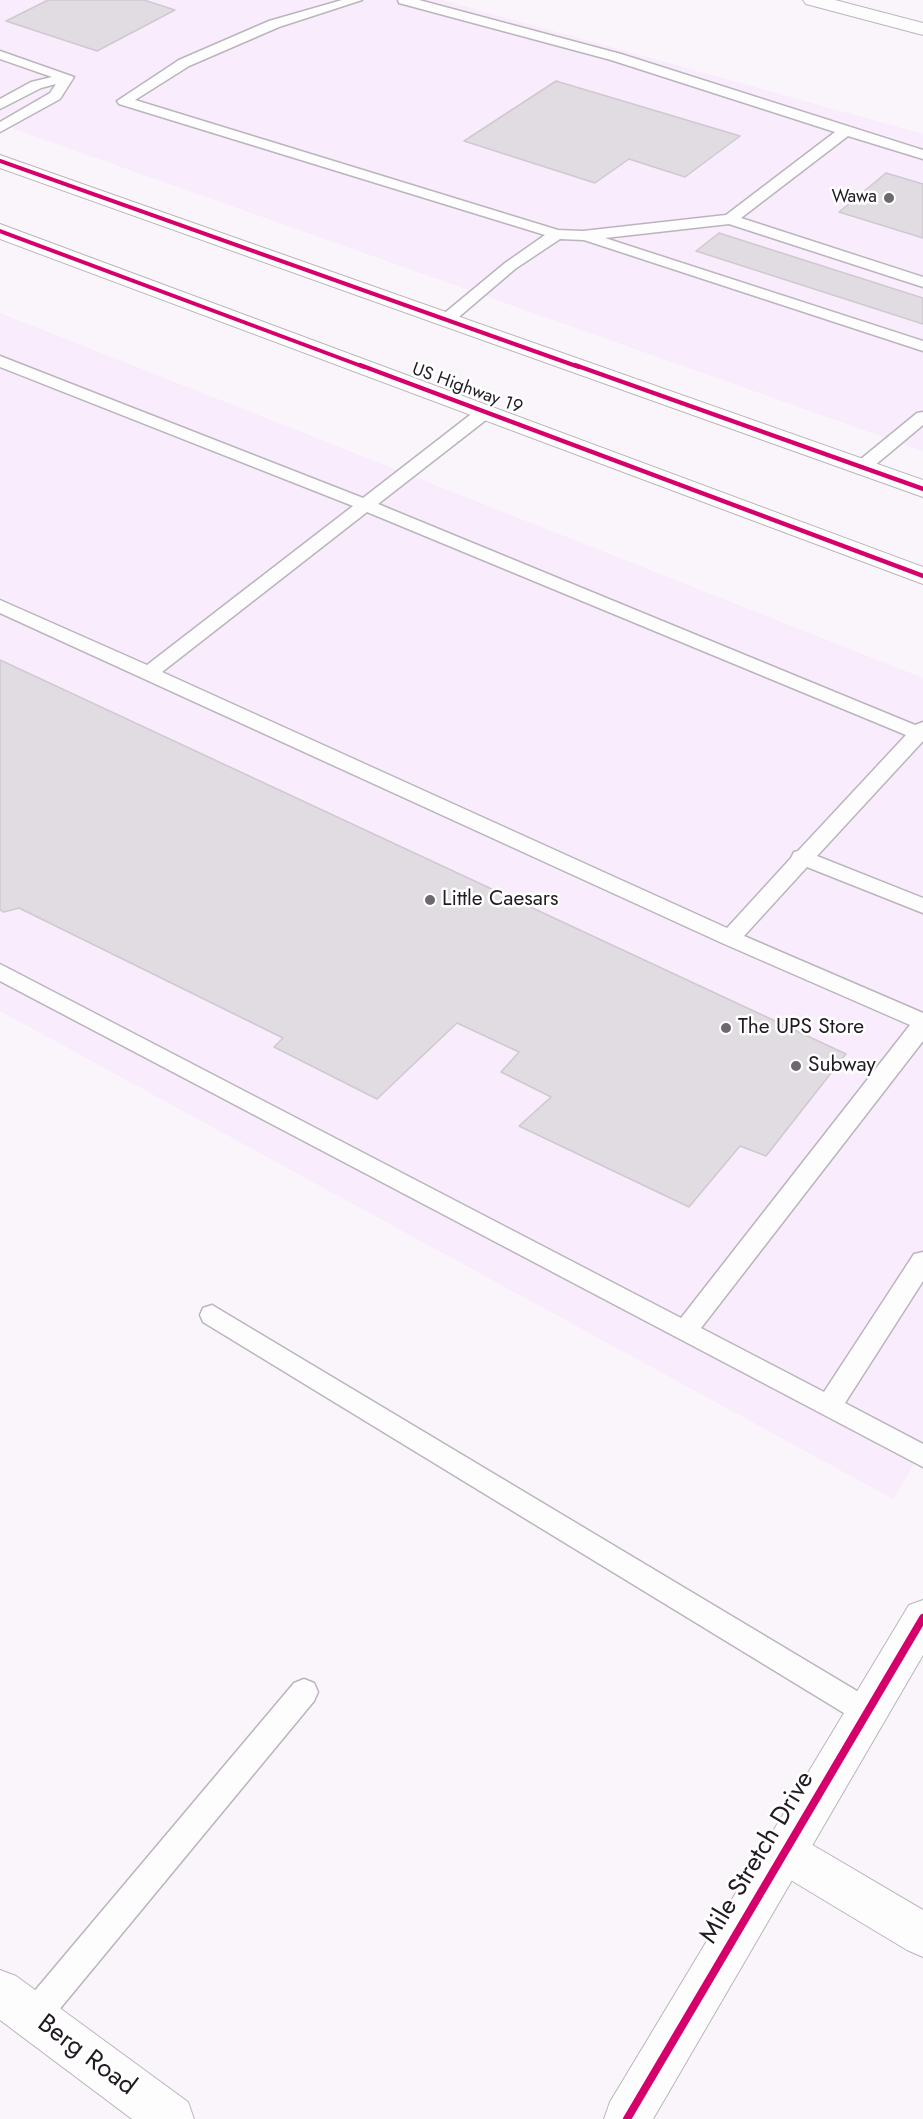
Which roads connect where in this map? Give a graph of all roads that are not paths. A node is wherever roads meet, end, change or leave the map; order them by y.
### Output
1 (356, 0) edge
2 (404, 0) edge
3 (813, 0) edge
4 (923, 30) edge
5 (0, 56) edge
6 (67, 77) junction
7 (0, 105) edge
8 (0, 128) edge
9 (844, 132) junction
10 (923, 155) edge
11 (0, 161) edge
12 (730, 219) junction
13 (0, 231) edge
14 (557, 234) junction
15 (584, 236) junction
16 (923, 282) edge
17 (447, 319) junction
18 (923, 346) edge
19 (0, 361) edge
20 (485, 412) junction
21 (923, 417) edge
22 (862, 467) junction
23 (923, 489) edge
24 (366, 506) junction
25 (923, 576) edge
26 (0, 606) edge
27 (149, 673) junction
28 (922, 732) edge
29 (801, 858) junction
30 (923, 906) edge
31 (730, 938) junction
32 (0, 972) edge
33 (923, 1023) edge
34 (923, 1261) edge
35 (212, 1316) dead end
36 (685, 1331) junction
37 (829, 1406) junction
38 (923, 1456) edge
39 (923, 1617) edge
40 (304, 1692) dead end
41 (867, 1712) junction
42 (784, 1852) junction
43 (923, 1935) edge
44 (16, 2004) edge
45 (171, 2119) edge
46 (627, 2119) edge

1 - 14 lane
2 - 9 lane
3 - 4 main road
5 - 6 lane
6 - 7 lane
6 - 8 lane
9 - 10 lane
9 - 12 lane
11 - 17 main road
12 - 15 lane
12 - 16 lane
13 - 20 main road, US Highway 19
14 - 15 lane
14 - 17 lane
15 - 18 lane
17 - 22 main road
19 - 24 lane
20 - 24 lane
20 - 25 main road, US Highway 19
21 - 22 lane
22 - 23 main road
24 - 27 lane
24 - 28 lane
26 - 27 lane
27 - 31 lane
28 - 29 lane
29 - 30 lane
29 - 31 lane
31 - 33 lane
32 - 36 lane
33 - 36 lane
34 - 37 lane
35 - 41 lane
36 - 37 lane
37 - 38 lane
39 - 41 main road, Mile Stretch Drive
40 - 44 lane
41 - 42 main road, Mile Stretch Drive
42 - 43 main road
42 - 46 main road, Mile Stretch Drive
44 - 45 main road, Berg Road

